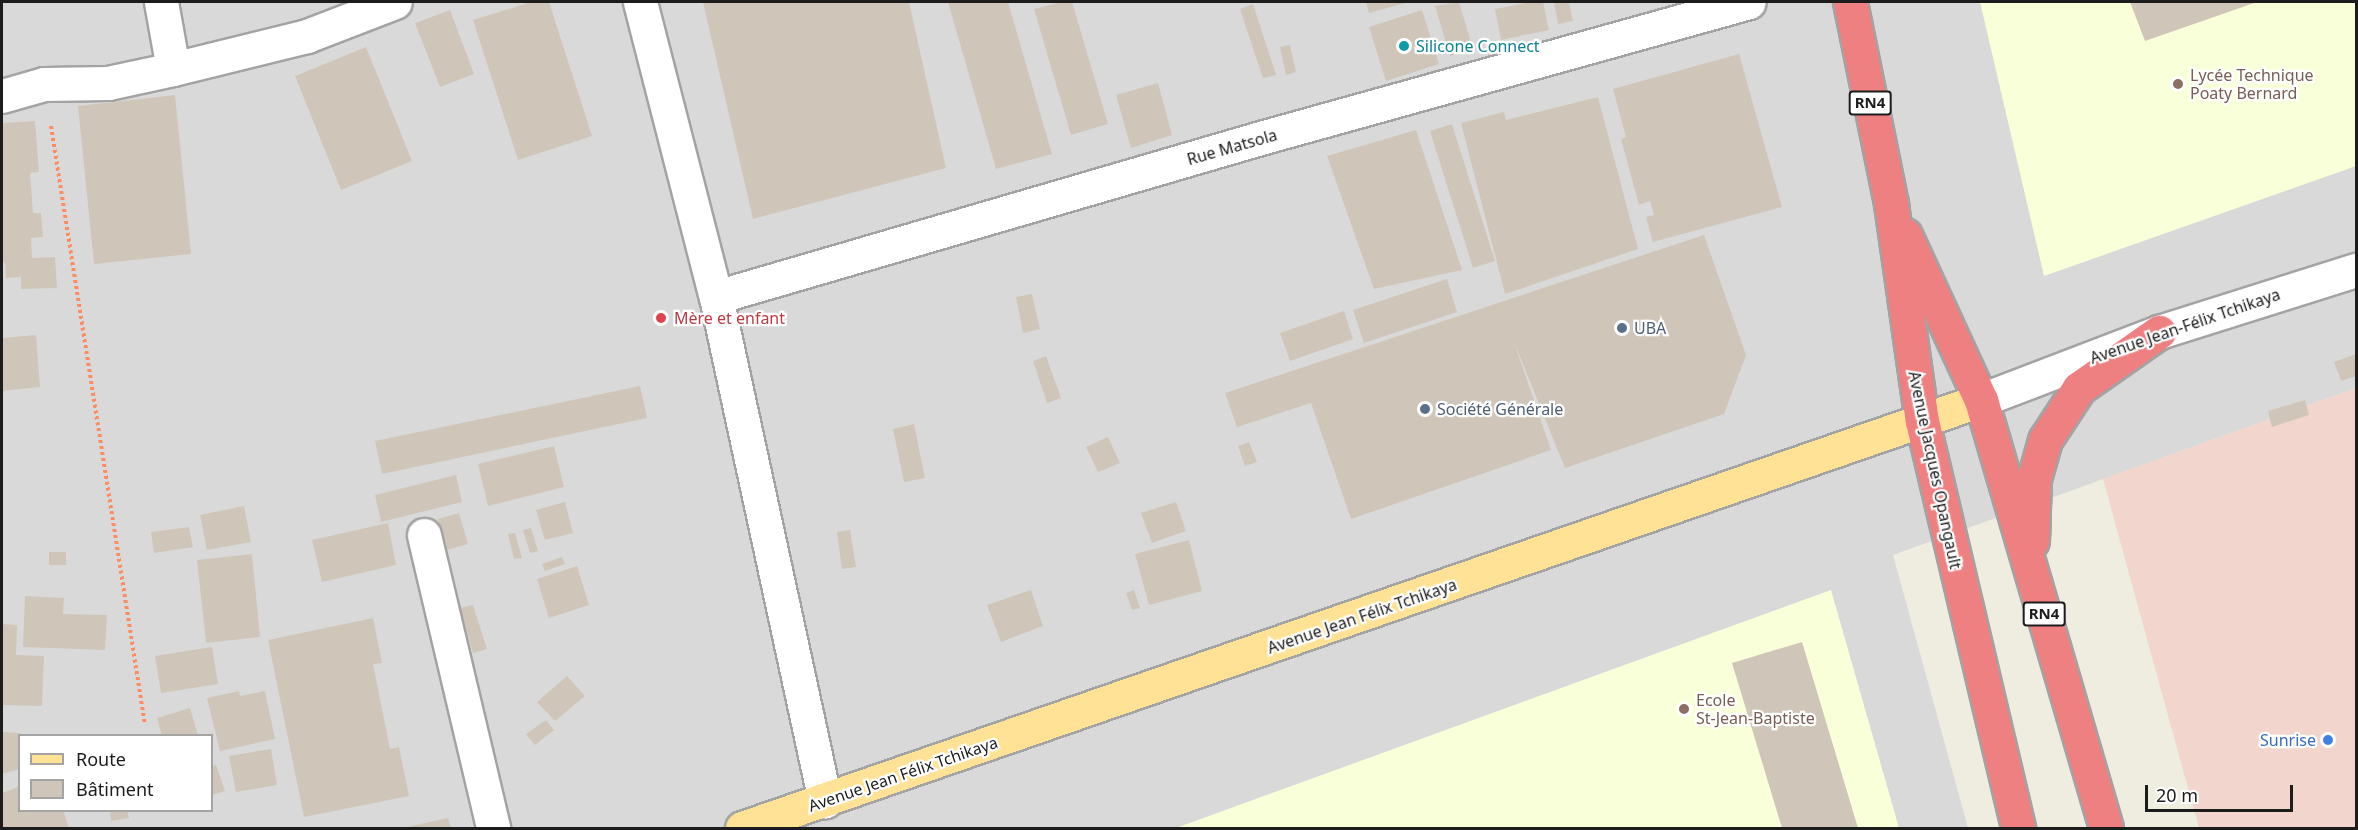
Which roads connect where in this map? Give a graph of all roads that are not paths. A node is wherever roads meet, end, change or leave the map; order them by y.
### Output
1 (161, 2) edge
2 (395, 2) edge
3 (640, 2) edge
4 (1749, 2) edge
5 (1850, 2) edge
6 (173, 69) junction
7 (2, 96) edge
8 (1890, 204) junction
9 (2356, 270) edge
10 (716, 297) junction
11 (2159, 332) junction
12 (1981, 400) junction
13 (1922, 421) junction
14 (424, 535) dead end
15 (2031, 569) junction
16 (825, 801) junction
17 (493, 828) edge
18 (742, 828) edge
19 (2018, 828) edge
20 (2106, 828) edge

1 - 6 street
2 - 6 street
3 - 10 street
4 - 10 street, Rue Matsola
5 - 8 highway, Avenue Jacques Opangault / RN4
6 - 7 street
8 - 12 highway, RN4
8 - 13 highway, Avenue Jacques Opangault / RN4
9 - 11 street, Avenue Jean-Félix Tchikaya
10 - 16 street
11 - 12 street, Avenue Jean-Félix Tchikaya
11 - 15 highway, RN4
12 - 13 main road, Avenue Jean Félix Tchikaya
12 - 15 highway, RN4
13 - 16 main road, Avenue Jean Félix Tchikaya
13 - 19 highway, Avenue Jacques Opangault / RN4
14 - 17 street
15 - 20 highway, RN4
16 - 18 main road, Avenue Jean Félix Tchikaya

